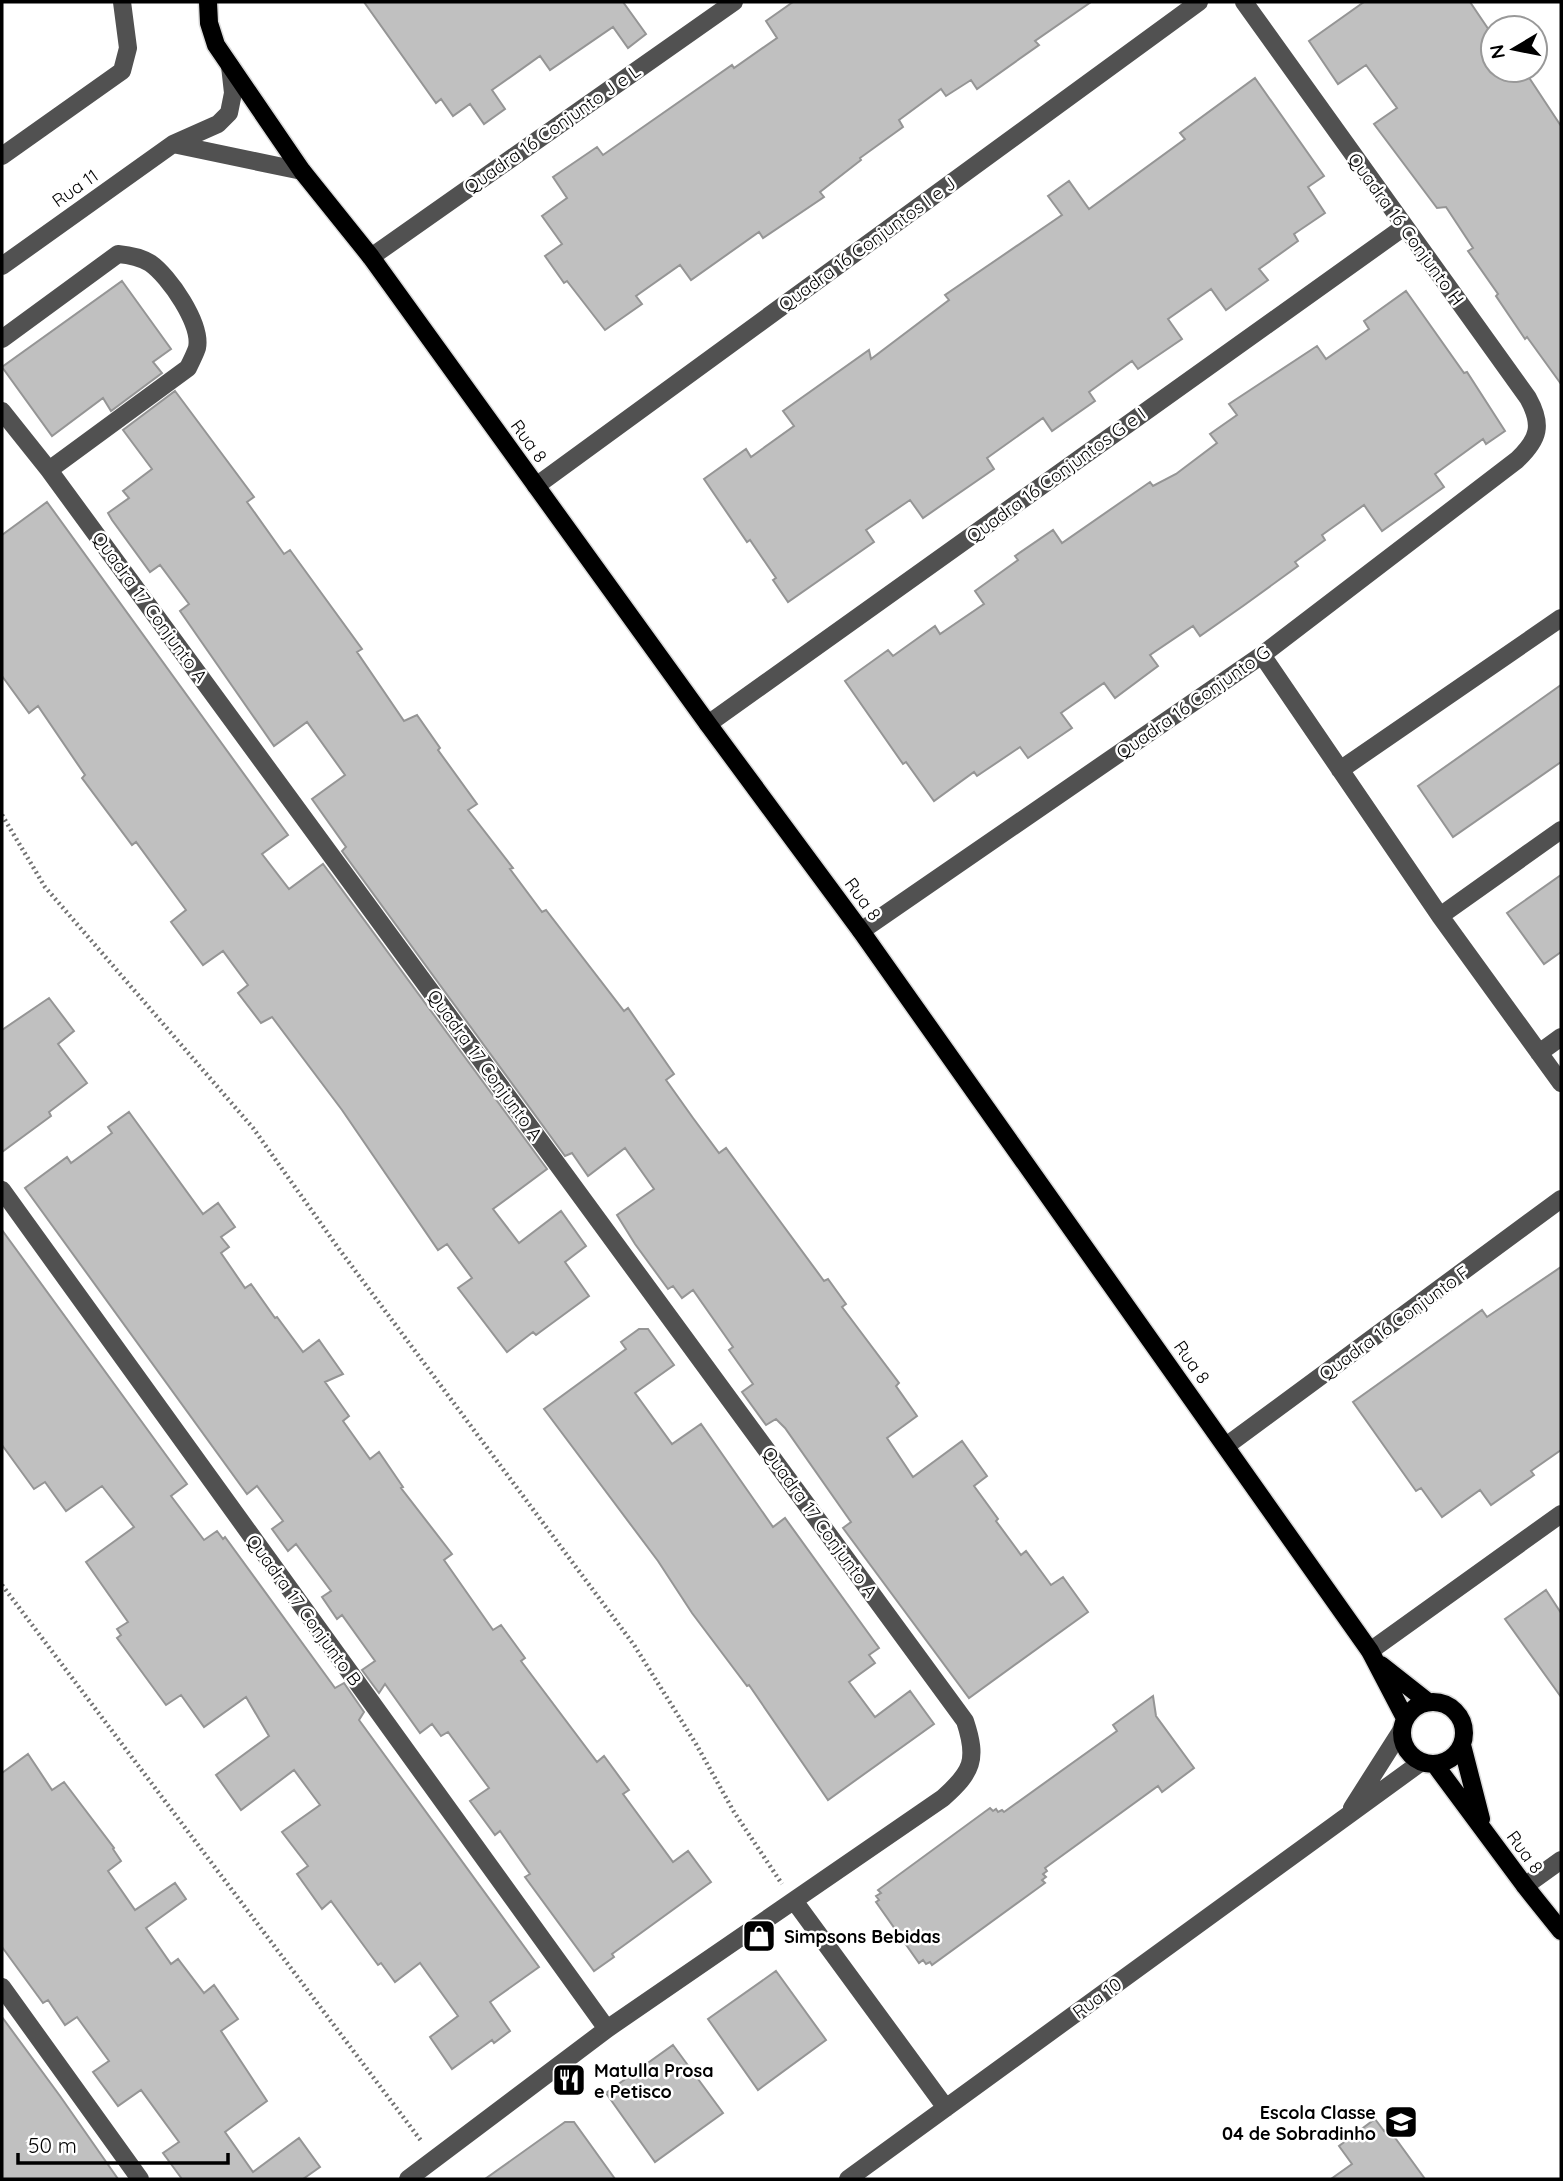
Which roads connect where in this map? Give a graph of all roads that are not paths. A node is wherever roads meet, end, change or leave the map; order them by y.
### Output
1 (122, 2) edge
2 (208, 2) edge
3 (734, 2) edge
4 (1199, 2) edge
5 (1244, 2) edge
6 (230, 66) junction
7 (173, 144) junction
8 (2, 156) edge
9 (302, 171) junction
10 (1404, 227) junction
11 (371, 257) junction
12 (2, 266) edge
13 (2, 340) edge
14 (2, 411) edge
15 (1517, 460) joint
16 (49, 470) junction
17 (536, 486) junction
18 (1561, 618) edge
19 (1262, 654) junction
20 (708, 724) junction
21 (1340, 770) junction
22 (1561, 830) edge
23 (1440, 916) junction
24 (861, 932) junction
25 (1561, 1037) edge
26 (1539, 1053) junction
27 (1561, 1083) edge
28 (2, 1190) edge
29 (1561, 1199) edge
30 (1226, 1446) junction
31 (1561, 1514) edge
32 (1374, 1656) junction
33 (1428, 1702) junction
34 (1403, 1724) junction
35 (1462, 1745) junction
36 (1428, 1764) junction
37 (1347, 1816) junction
38 (1483, 1829) junction
39 (1561, 1860) edge
40 (1525, 1886) junction
41 (795, 1902) junction
42 (1561, 1931) edge
43 (2, 1987) edge
44 (607, 2029) junction
45 (946, 2108) junction
46 (139, 2179) edge
47 (408, 2179) edge
48 (848, 2179) edge

1 - 8 street
2 - 6 main road
3 - 11 street, Quadra 16 Conjunto J e L
4 - 17 street, Quadra 16 Conjuntos I e J
5 - 10 street, Quadra 16 Conjunto H
6 - 7 street, Rua 11
6 - 9 main road
7 - 9 street
7 - 12 street, Rua 11
9 - 11 main road, Rua 8
10 - 15 street, Quadra 16 Conjunto H
10 - 20 street, Quadra 16 Conjuntos G e I
11 - 17 main road, Rua 8
13 - 16 street
14 - 16 street, Quadra 17 Conjunto A
15 - 19 street, Quadra 16 Conjunto G
16 - 41 street, Quadra 17 Conjunto A
17 - 20 main road, Rua 8
18 - 21 street
19 - 21 street
19 - 24 street, Quadra 16 Conjunto G
20 - 24 main road, Rua 8
21 - 23 street
22 - 23 street
23 - 26 street
24 - 30 main road, Rua 8
25 - 26 street
26 - 27 street
28 - 44 street, Quadra 17 Conjunto B
29 - 30 street, Quadra 16 Conjunto F
30 - 32 main road, Rua 8
31 - 32 street
32 - 33 main road, Rua 8
32 - 34 main road, Rua 8
33 - 34 main road
33 - 35 main road
34 - 36 main road
34 - 37 street, Rua 10
35 - 36 main road
35 - 38 main road, Rua 8
36 - 37 street, Rua 10
36 - 38 main road, Rua 8
37 - 45 street, Rua 10
38 - 40 main road, Rua 8
39 - 40 street
40 - 42 main road, Rua 8
41 - 44 street
41 - 45 street
43 - 46 street
44 - 47 street
45 - 48 street, Rua 10

